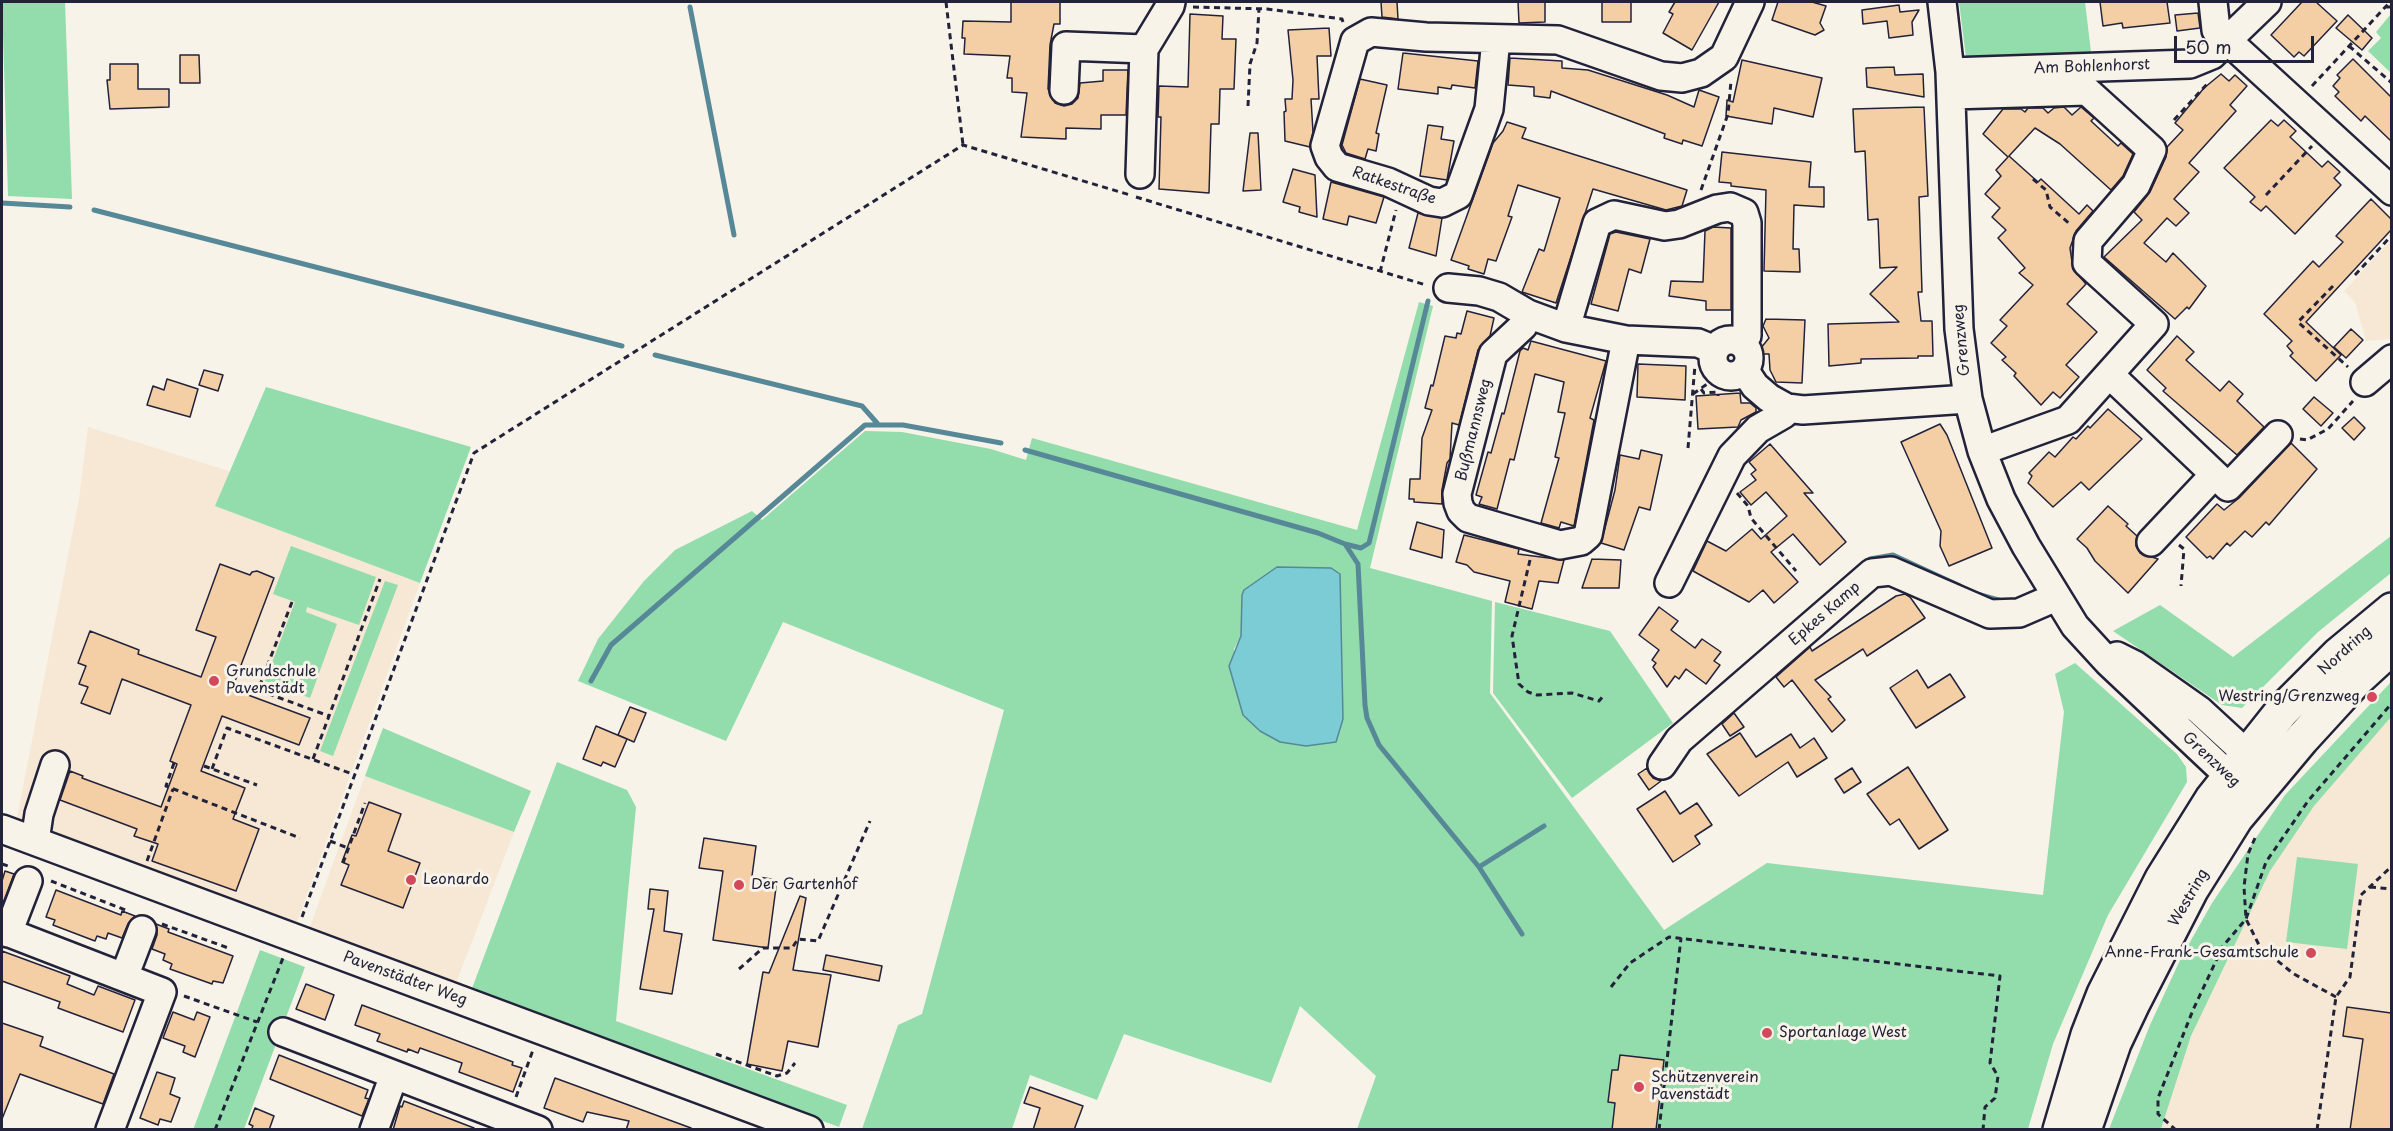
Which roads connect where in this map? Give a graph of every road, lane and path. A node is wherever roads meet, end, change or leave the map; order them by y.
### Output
1 (946, 2) edge
2 (1750, 2) edge
3 (1942, 2) edge
4 (2212, 2) edge
5 (2266, 2) edge
6 (2390, 2) edge
7 (1171, 4) edge
8 (2385, 7) junction
9 (2391, 7) edge
10 (1259, 9) junction
11 (1496, 39) junction
12 (1355, 41) junction
13 (2232, 46) junction
14 (2349, 46) junction
15 (1144, 49) junction
16 (1724, 57) junction
17 (2391, 83) edge
18 (1951, 84) junction
19 (1064, 90) dead end
20 (2296, 104) junction
21 (1248, 106) dead end
22 (2174, 120) dead end
23 (2325, 131) junction
24 (963, 145) junction
25 (1140, 174) dead end
26 (2033, 180) dead end
27 (1703, 186) dead end
28 (1402, 187) junction
29 (2391, 191) edge
30 (2266, 195) dead end
31 (2391, 235) edge
32 (2088, 241) junction
33 (1380, 272) junction
34 (2355, 275) dead end
35 (2333, 286) dead end
36 (1448, 288) joint
37 (1528, 314) junction
38 (1566, 328) junction
39 (1626, 339) junction
40 (2391, 359) edge
41 (1715, 374) junction
42 (2110, 375) junction
43 (2365, 382) junction
44 (1693, 394) junction
45 (1968, 399) junction
46 (1787, 408) junction
47 (2278, 435) joint
48 (1688, 448) dead end
49 (1982, 452) junction
50 (1719, 480) junction
51 (2221, 481) junction
52 (2156, 536) joint
53 (1537, 538) junction
54 (1796, 571) dead end
55 (380, 579) dead end
56 (1669, 583) dead end
57 (2181, 586) dead end
58 (2056, 597) junction
59 (292, 602) dead end
60 (2391, 610) edge
61 (2391, 647) edge
62 (1604, 695) dead end
63 (2391, 703) edge
64 (329, 716) junction
65 (314, 759) junction
66 (174, 763) dead end
67 (2237, 764) junction
68 (55, 765) dead end
69 (1662, 765) dead end
70 (204, 766) dead end
71 (212, 769) junction
72 (355, 775) junction
73 (257, 785) dead end
74 (2261, 787) junction
75 (173, 789) junction
76 (365, 803) dead end
77 (870, 821) dead end
78 (2, 829) edge
79 (2258, 833) dead end
80 (300, 838) dead end
81 (35, 841) junction
82 (330, 841) junction
83 (350, 846) junction
84 (343, 863) dead end
85 (2, 864) edge
86 (146, 864) dead end
87 (2391, 866) edge
88 (27, 881) junction
89 (2370, 887) junction
90 (2391, 889) edge
91 (302, 917) dead end
92 (2246, 919) junction
93 (142, 930) junction
94 (5, 932) edge
95 (1681, 938) junction
96 (231, 949) dead end
97 (286, 950) dead end
98 (740, 969) dead end
99 (124, 977) junction
100 (1611, 987) dead end
101 (162, 992) junction
102 (2336, 997) junction
103 (270, 1027) junction
104 (536, 1042) dead end
105 (716, 1054) dead end
106 (795, 1063) dead end
107 (394, 1075) junction
108 (508, 1118) junction
109 (110, 1130) edge
110 (215, 1130) edge
111 (374, 1130) edge
112 (538, 1130) edge
113 (809, 1130) edge
114 (1659, 1130) edge
115 (1983, 1130) edge
116 (2060, 1130) edge
117 (2085, 1130) edge
118 (2176, 1130) edge
119 (2317, 1130) edge

1 - 24 path
2 - 16 street
3 - 18 street, Grenzweg
4 - 13 street
5 - 13 street, Am Bohlenhorst
6 - 8 path
7 - 10 path
7 - 15 street
8 - 9 path
8 - 14 path
10 - 12 path
10 - 21 path
11 - 12 street
11 - 16 street
11 - 28 street, Ratkestraße
12 - 28 street, Ratkestraße
13 - 18 street, Am Bohlenhorst
13 - 20 street
13 - 22 path
14 - 17 path
14 - 20 path
15 - 19 street
15 - 25 street
16 - 27 path
18 - 32 street
18 - 45 street, Grenzweg
20 - 23 street
23 - 29 street
23 - 30 path
24 - 33 path
24 - 72 path
26 - 32 path
28 - 33 path
31 - 34 path
32 - 42 street
33 - 36 path
35 - 43 path
36 - 37 street
37 - 38 street
37 - 53 street, Bußmannsweg
38 - 39 street
38 - 41 street
39 - 41 street
39 - 53 street, Bußmannsweg
40 - 43 street
41 - 44 path
41 - 44 path
41 - 46 street
42 - 49 street
42 - 51 street
43 - 47 path
44 - 48 path
45 - 46 street
45 - 49 street, Grenzweg
46 - 50 street
47 - 51 street
49 - 58 street, Grenzweg
50 - 54 path
50 - 56 street
51 - 52 street
52 - 57 path
53 - 62 path
55 - 64 path
58 - 67 street, Grenzweg
58 - 69 street, Epkes Kamp
59 - 64 path
60 - 67 main road, Nordring
61 - 74 main road, Nordring
63 - 92 path
64 - 65 path
65 - 71 path
65 - 72 path
66 - 75 path
67 - 74 street, Grenzweg
67 - 116 main road
68 - 81 street
70 - 71 path
71 - 73 path
72 - 82 path
74 - 117 main road, Westring
75 - 80 path
75 - 86 path
76 - 83 path
77 - 98 path
78 - 81 street, Pavenstädter Weg
79 - 92 path
81 - 113 street, Pavenstädter Weg
82 - 83 path
82 - 91 path
83 - 84 path
85 - 88 path
87 - 89 path
88 - 93 path
88 - 94 street
89 - 90 path
89 - 102 path
92 - 102 path
92 - 118 path
93 - 96 path
93 - 99 street
94 - 99 street
95 - 100 path
95 - 114 path
95 - 115 path
97 - 103 path
99 - 101 street
101 - 103 path
101 - 109 street
102 - 119 path
103 - 107 street
103 - 110 path
104 - 108 path
105 - 106 path
107 - 108 street
107 - 111 street
108 - 112 street

